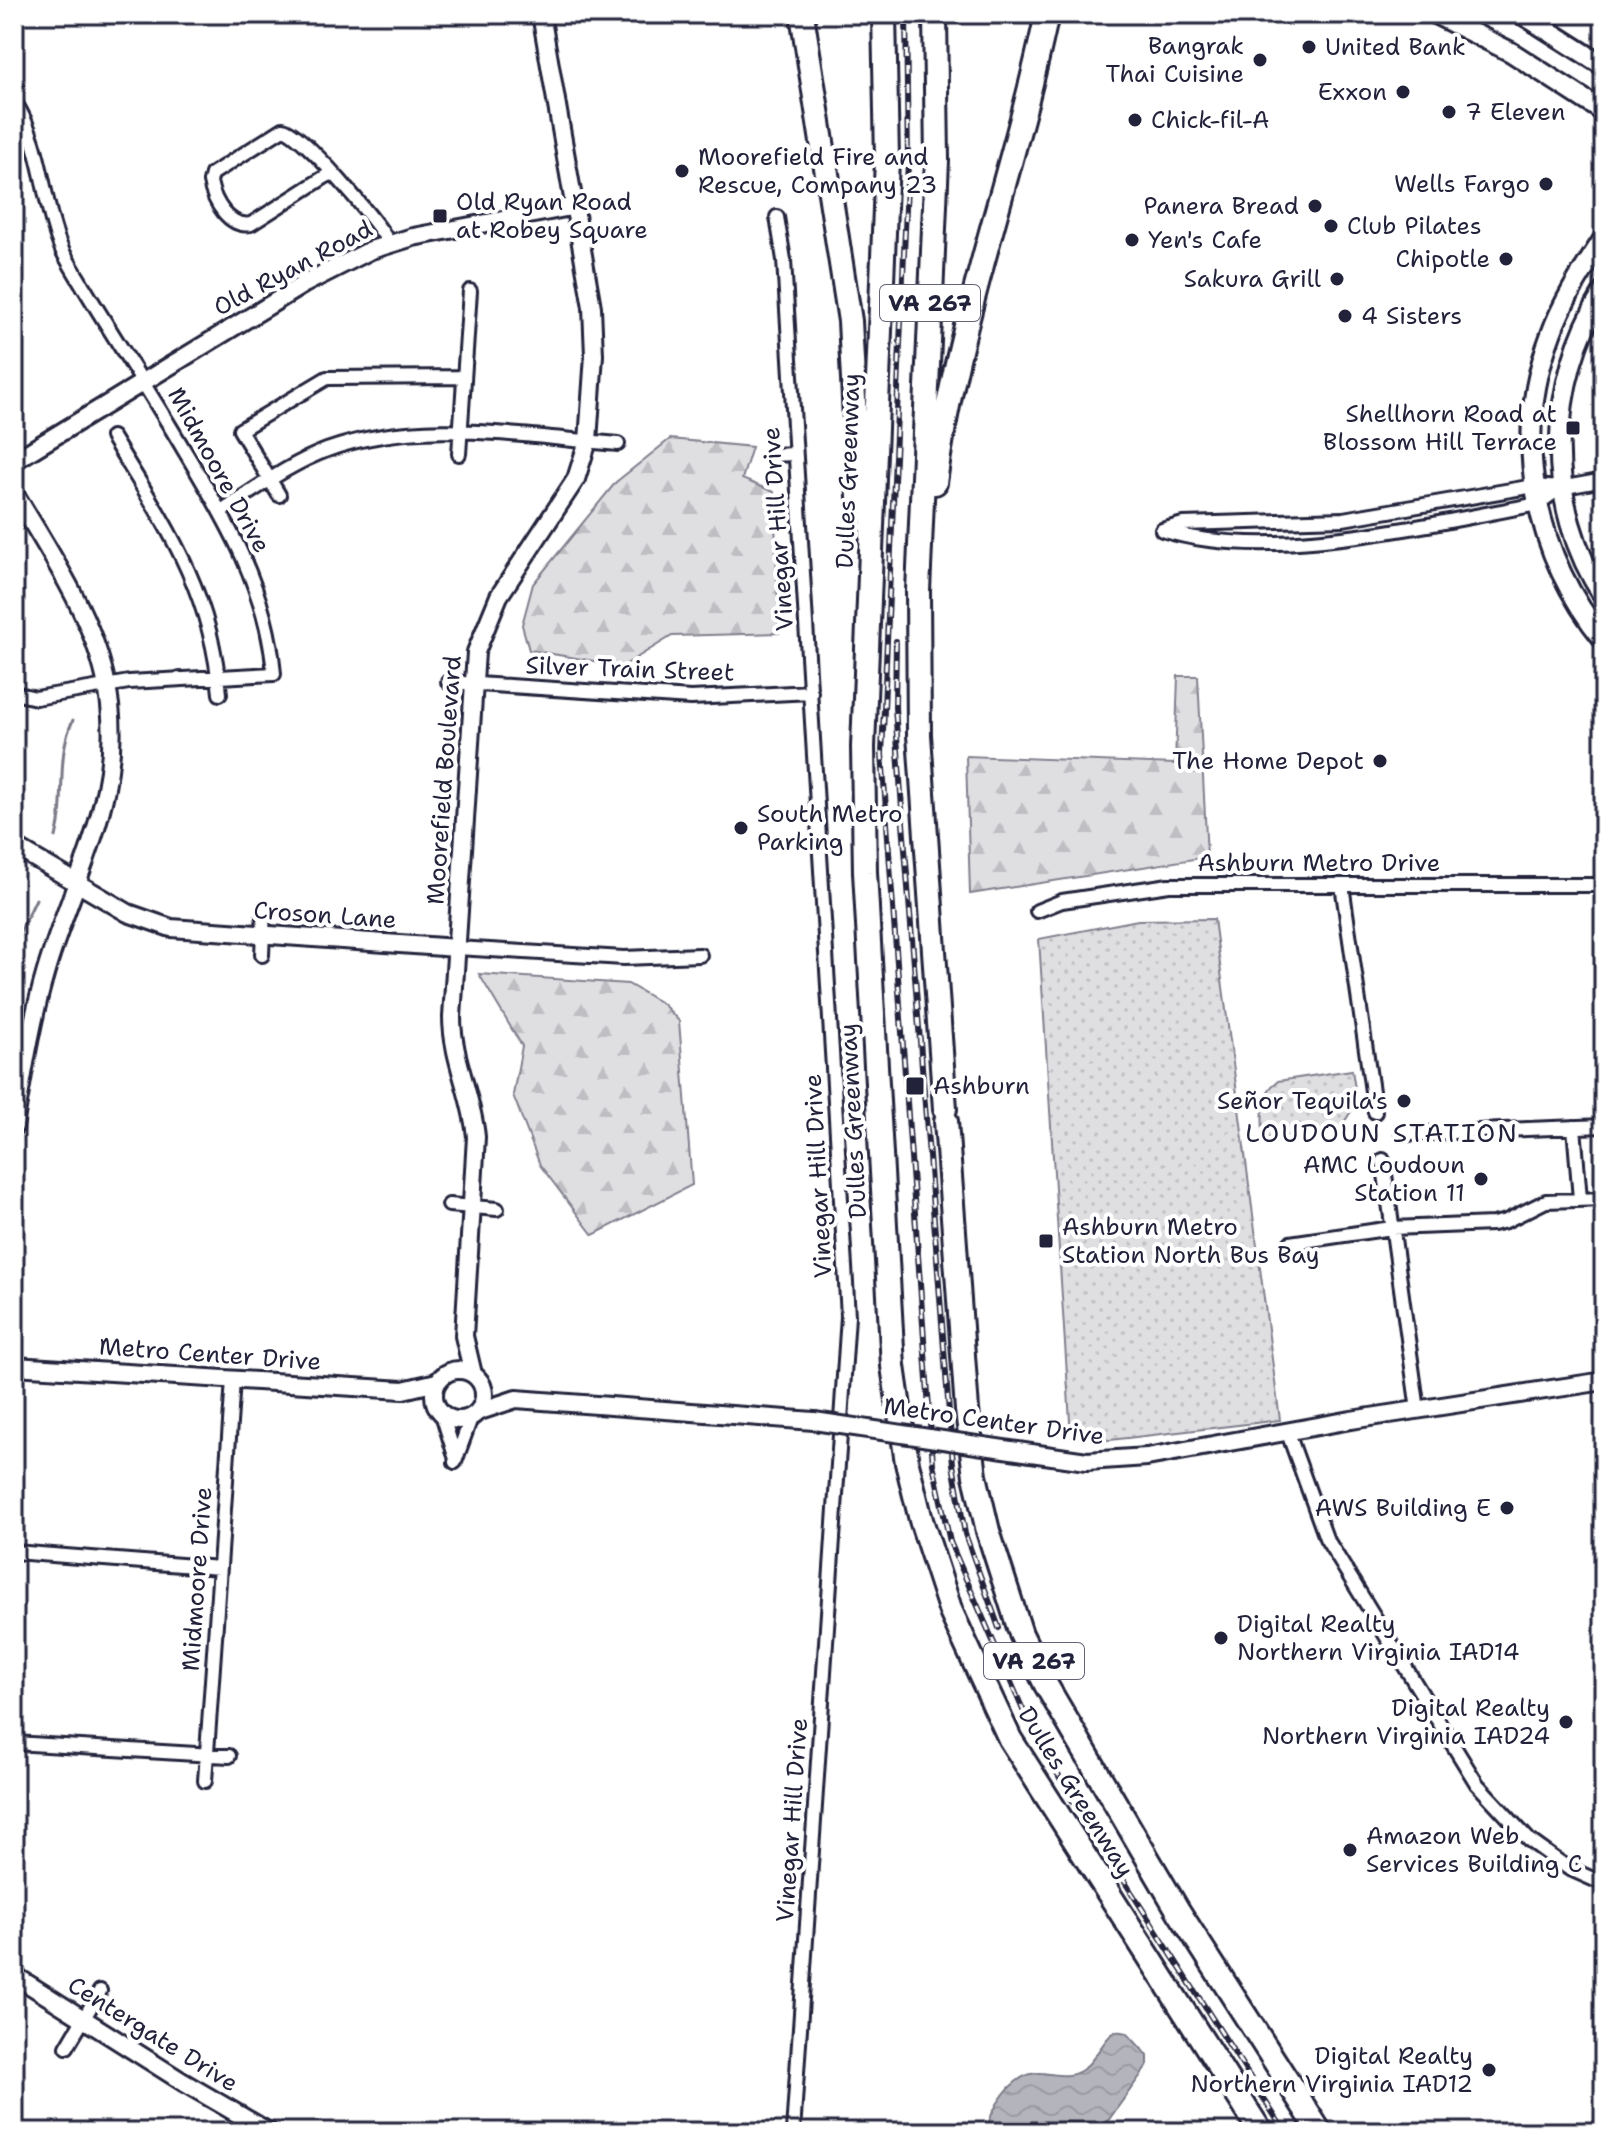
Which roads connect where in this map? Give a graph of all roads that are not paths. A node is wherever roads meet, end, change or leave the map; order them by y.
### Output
1 (541, 14) edge
2 (802, 14) edge
3 (884, 14) edge
4 (935, 14) edge
5 (1047, 14) edge
6 (1435, 14) edge
7 (1522, 14) edge
8 (1604, 66) edge
9 (14, 101) edge
10 (1604, 112) edge
11 (331, 173) junction
12 (576, 206) junction
13 (777, 217) dead end
14 (1604, 238) edge
15 (389, 243) junction
16 (470, 291) dead end
17 (1604, 291) edge
18 (464, 377) junction
19 (144, 382) junction
20 (461, 432) junction
21 (112, 437) dead end
22 (588, 441) junction
23 (618, 444) dead end
24 (459, 454) dead end
25 (795, 454) junction
26 (772, 455) dead end
27 (14, 461) edge
28 (270, 480) junction
29 (1604, 480) edge
30 (1560, 488) junction
31 (14, 492) edge
32 (279, 495) dead end
33 (1536, 495) junction
34 (221, 511) junction
35 (918, 591) junction
36 (1604, 597) edge
37 (1604, 640) edge
38 (864, 672) junction
39 (219, 675) junction
40 (448, 682) dead end
41 (472, 684) junction
42 (107, 685) junction
43 (811, 692) junction
44 (14, 693) edge
45 (220, 694) dead end
46 (14, 846) edge
47 (79, 884) junction
48 (1342, 885) junction
49 (1604, 885) edge
50 (264, 909) dead end
51 (1037, 911) dead end
52 (263, 935) junction
53 (457, 948) junction
54 (262, 955) dead end
55 (700, 955) dead end
56 (1375, 1112) dead end
57 (1604, 1126) edge
58 (14, 1127) edge
59 (1574, 1127) junction
60 (1402, 1134) dead end
61 (1383, 1160) dead end
62 (1580, 1199) junction
63 (1604, 1199) edge
64 (449, 1205) dead end
65 (473, 1207) junction
66 (497, 1209) dead end
67 (1392, 1228) junction
68 (1290, 1243) dead end
69 (464, 1336) junction
70 (14, 1366) edge
71 (477, 1377) junction
72 (440, 1379) junction
73 (233, 1380) junction
74 (1604, 1381) edge
75 (403, 1390) junction
76 (516, 1399) junction
77 (439, 1410) junction
78 (1418, 1410) junction
79 (476, 1414) junction
80 (1288, 1433) junction
81 (14, 1552) edge
82 (220, 1568) junction
83 (14, 1743) edge
84 (207, 1755) junction
85 (229, 1756) dead end
86 (205, 1781) dead end
87 (1604, 1884) edge
88 (14, 1975) edge
89 (100, 1991) dead end
90 (83, 2019) junction
91 (67, 2047) dead end
92 (269, 2132) edge
93 (793, 2132) edge
94 (1261, 2132) edge
95 (1320, 2132) edge

1 - 12 street
2 - 38 highway
3 - 38 highway, Dulles Greenway / VA 267
4 - 35 highway, Dulles Greenway / VA 267
5 - 35 highway
6 - 10 main road
7 - 8 main road
9 - 19 street, Midmoore Drive
11 - 11 street
11 - 15 street
12 - 15 street, Old Ryan Road
12 - 22 street, Moorefield Boulevard
13 - 25 street, Vinegar Hill Drive
14 - 33 main road
15 - 19 street, Old Ryan Road
16 - 18 street
17 - 30 main road
18 - 20 street
18 - 28 street
19 - 27 street, Old Ryan Road
19 - 34 street, Midmoore Drive
20 - 22 street
20 - 24 street
20 - 28 street
21 - 39 street
22 - 23 street
22 - 41 street, Moorefield Boulevard
25 - 26 street
25 - 43 street, Vinegar Hill Drive
28 - 32 street
28 - 34 street
29 - 30 street
30 - 33 street
30 - 36 main road
31 - 42 street
33 - 33 street
33 - 37 main road
34 - 39 street, Midmoore Drive
35 - 95 highway, Dulles Greenway / VA 267
38 - 94 highway, Dulles Greenway / VA 267
39 - 42 street
39 - 45 street
40 - 41 street, Silver Train Street
41 - 43 street, Silver Train Street
41 - 53 street, Moorefield Boulevard
42 - 44 street
42 - 47 street
43 - 93 street, Vinegar Hill Drive
46 - 47 street, Croson Lane
47 - 52 street, Croson Lane
47 - 58 street
48 - 49 street, Ashburn Metro Drive
48 - 51 street, Ashburn Metro Drive
48 - 56 street
50 - 52 street
52 - 53 street, Croson Lane
52 - 54 street
53 - 55 street, Croson Lane
53 - 65 street, Moorefield Boulevard
57 - 59 street
59 - 60 street
59 - 62 street
61 - 67 street
62 - 63 street
62 - 67 street
64 - 65 street
65 - 66 street
65 - 69 street, Moorefield Boulevard
67 - 68 street
67 - 78 street
69 - 71 street, Moorefield Boulevard
69 - 72 street, Moorefield Boulevard
70 - 73 street, Metro Center Drive
71 - 72 street, Metro Center Drive
71 - 76 street, Metro Center Drive
71 - 79 street
72 - 75 street, Metro Center Drive
72 - 77 street
73 - 75 street, Metro Center Drive
73 - 82 street, Midmoore Drive
74 - 78 street, Metro Center Drive
75 - 77 street, Metro Center Drive
76 - 79 street, Metro Center Drive
76 - 80 street, Metro Center Drive, bridge
77 - 79 street, Metro Center Drive
77 - 79 street
78 - 80 street, Metro Center Drive
80 - 87 street
81 - 82 street
82 - 84 street, Midmoore Drive
83 - 84 street
84 - 85 street
84 - 86 street, Midmoore Drive
88 - 90 street, Centergate Drive
89 - 90 street
90 - 91 street
90 - 92 street, Centergate Drive

